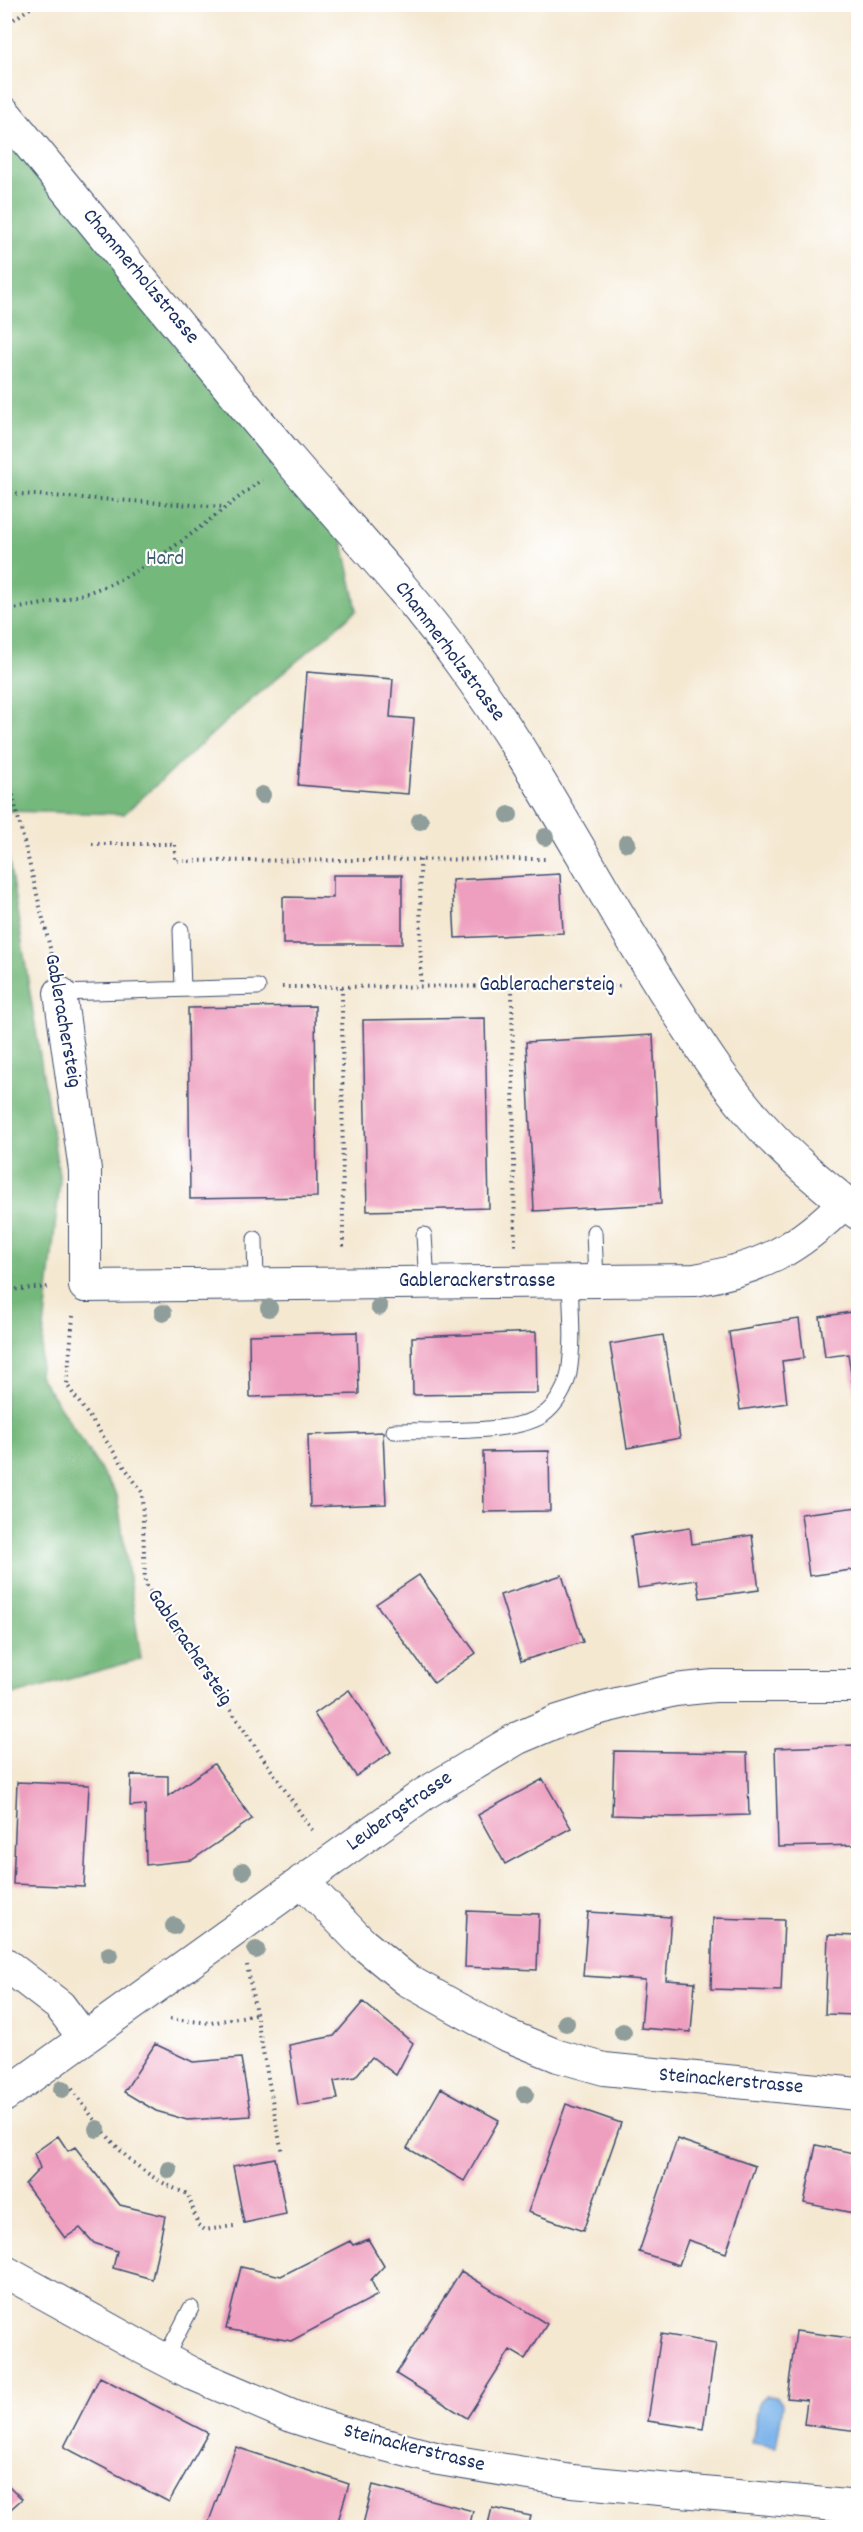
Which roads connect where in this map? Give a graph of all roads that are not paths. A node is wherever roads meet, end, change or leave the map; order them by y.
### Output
1 (4, 113) edge
2 (181, 930) dead end
3 (258, 987) road end
4 (183, 989) junction
5 (60, 993) joint
6 (852, 1208) edge
7 (594, 1232) dead end
8 (424, 1235) dead end
9 (255, 1239) dead end
10 (583, 1281) junction
11 (427, 1282) junction
12 (256, 1284) junction
13 (81, 1286) joint
14 (394, 1431) dead end
15 (858, 1686) edge
16 (302, 1881) junction
17 (4, 1963) edge
18 (84, 2038) junction
19 (858, 2094) edge
20 (4, 2096) edge
21 (4, 2271) edge
22 (191, 2308) dead end
23 (164, 2360) junction
24 (858, 2507) edge

1 - 6 street, Chammerholzstrasse
2 - 4 lane
3 - 4 lane
4 - 5 lane
5 - 13 street, Gablerachersteig
6 - 10 street, Gablerackerstrasse
7 - 10 lane
8 - 11 lane
9 - 12 lane
10 - 11 street, Gablerackerstrasse
10 - 14 lane
11 - 12 street, Gablerackerstrasse
12 - 13 street, Gablerackerstrasse
15 - 16 street, Leubergstrasse
16 - 18 street, Leubergstrasse
16 - 19 street, Steinackerstrasse
17 - 18 street
18 - 20 street, Leubergstrasse
21 - 23 street, Steinackerstrasse
22 - 23 lane
23 - 24 street, Steinackerstrasse

